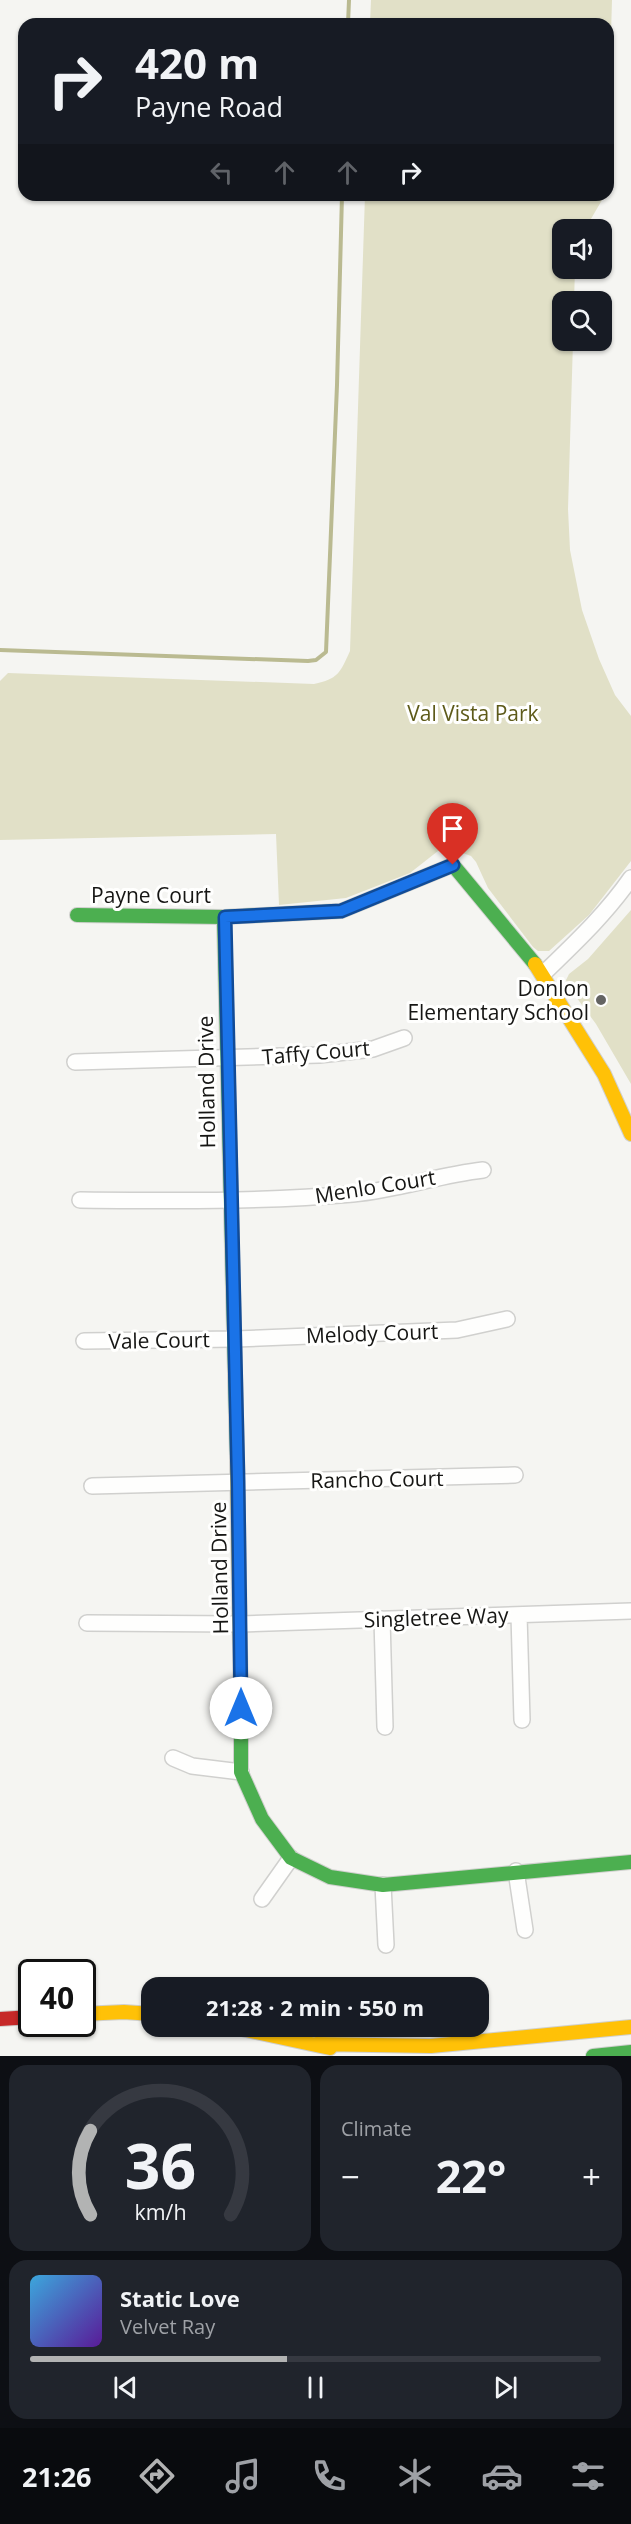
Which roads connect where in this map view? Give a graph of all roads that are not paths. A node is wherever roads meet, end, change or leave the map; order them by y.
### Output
1 (631, 878) edge
2 (77, 915) dead end
3 (225, 917) junction
4 (543, 974) junction
5 (404, 1038) dead end
6 (226, 1058) junction
7 (75, 1062) dead end
8 (631, 1134) edge
9 (483, 1170) dead end
10 (80, 1200) dead end
11 (230, 1202) junction
12 (507, 1319) dead end
13 (235, 1339) junction
14 (84, 1341) dead end
15 (515, 1475) dead end
16 (238, 1482) junction
17 (93, 1486) dead end
18 (631, 1611) edge
19 (519, 1615) junction
20 (382, 1619) junction
21 (87, 1623) dead end
22 (241, 1624) junction
23 (522, 1720) dead end
24 (385, 1727) dead end
25 (173, 1758) dead end
26 (241, 1772) junction
27 (291, 1858) junction
28 (631, 1862) edge
29 (516, 1870) junction
30 (383, 1885) junction
31 (262, 1899) dead end
32 (525, 1930) dead end
33 (386, 1945) dead end
34 (96, 2013) edge
35 (141, 2013) edge
36 (18, 2018) edge
37 (0, 2019) edge
38 (631, 2027) edge
39 (282, 2037) edge
40 (316, 2044) junction
41 (631, 2052) edge
42 (362, 2056) edge
43 (593, 2056) edge

1 - 4 street
2 - 3 street, Payne Court
3 - 4 street, Payne Court
3 - 6 street, Holland Drive
4 - 8 street
5 - 6 street, Taffy Court
6 - 7 street, Taffy Court
6 - 11 street, Holland Drive
9 - 11 street, Menlo Court
10 - 11 street, Menlo Court
11 - 13 street, Holland Drive
12 - 13 street, Melody Court
13 - 14 street, Vale Court
13 - 16 street, Holland Drive
15 - 16 street, Rancho Court
16 - 17 street, Rancho Court
16 - 22 street, Holland Drive
18 - 19 street, Singletree Way
19 - 20 street, Singletree Way
19 - 23 street
20 - 22 street, Singletree Way
20 - 24 street
21 - 22 street, Singletree Way
22 - 26 street, Holland Drive
25 - 26 street
26 - 27 street, Holland Drive
27 - 30 street, Holland Drive
27 - 31 street
28 - 29 street, Holland Drive
29 - 30 street, Holland Drive
29 - 32 street
30 - 33 street
34 - 35 street
36 - 37 street
38 - 40 street
39 - 40 street
40 - 42 street
41 - 43 street

